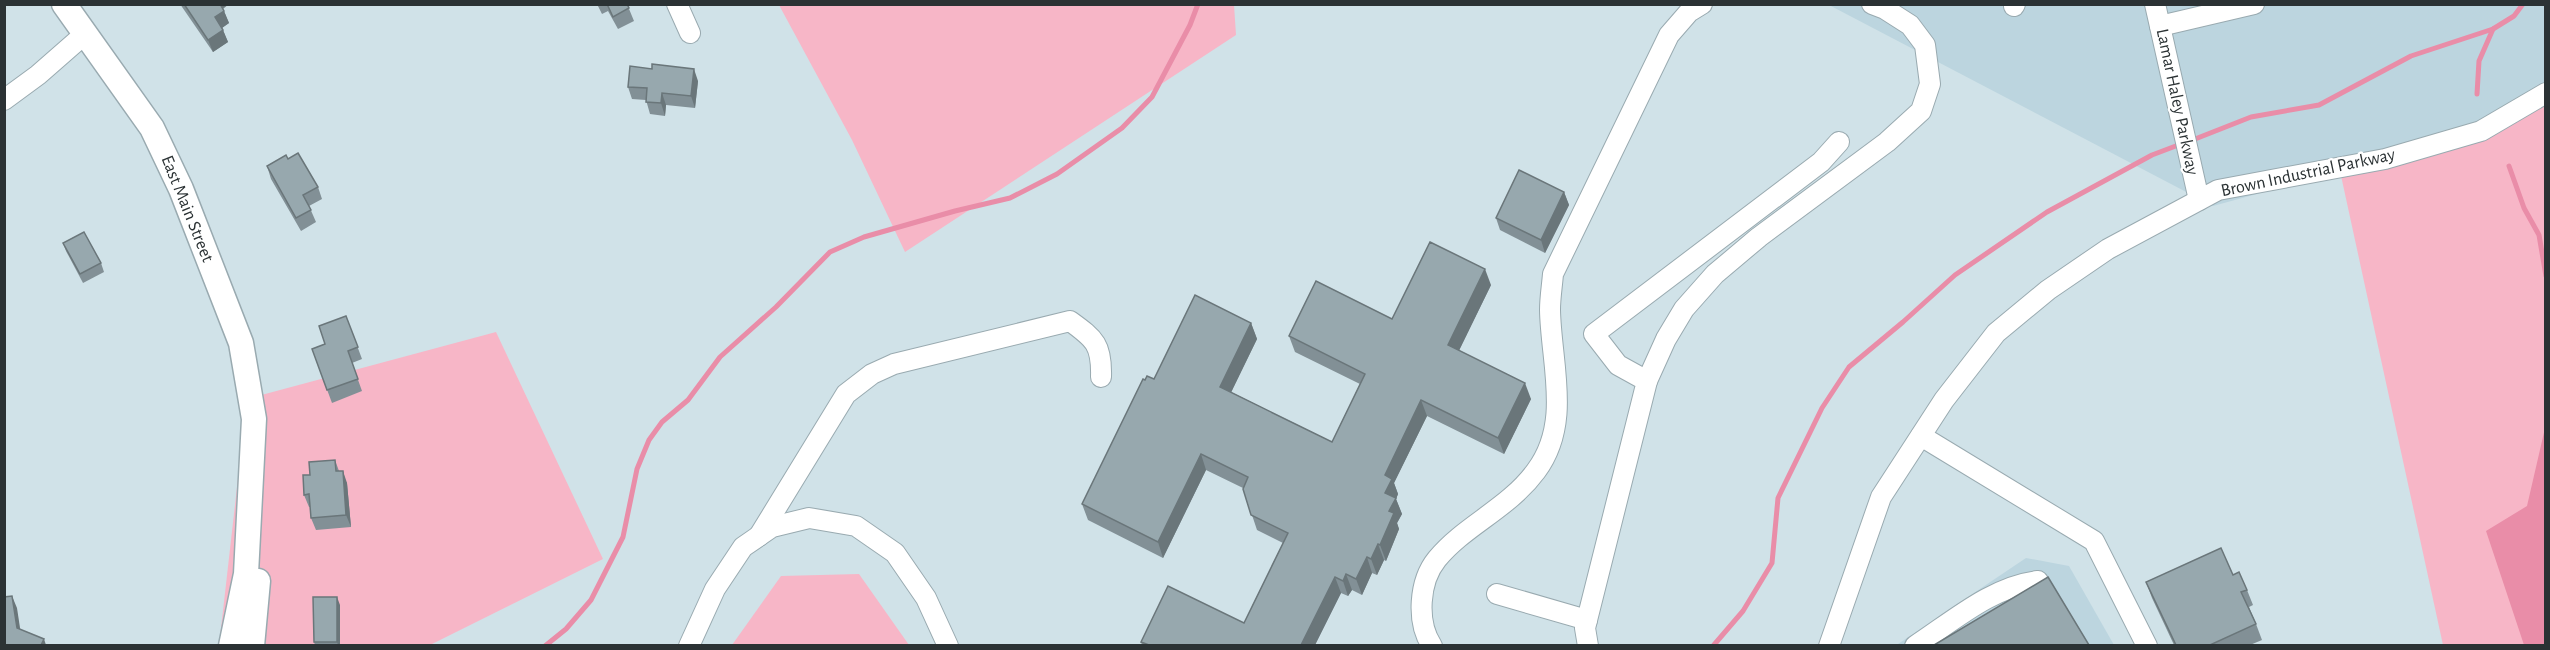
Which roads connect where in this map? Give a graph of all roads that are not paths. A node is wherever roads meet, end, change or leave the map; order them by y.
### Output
1 (64, 4) edge
2 (677, 4) edge
3 (1702, 4) edge
4 (1872, 4) edge
5 (2156, 4) edge
6 (2254, 4) edge
7 (2160, 26) junction
8 (86, 33) junction
9 (690, 33) dead end
10 (2546, 93) edge
11 (4, 100) edge
12 (1839, 142) dead end
13 (2199, 200) junction
14 (1101, 377) dead end
15 (1647, 381) junction
16 (1921, 436) junction
17 (253, 438) junction
18 (759, 536) junction
19 (2038, 581) edge
20 (1497, 594) dead end
21 (1585, 635) edge
22 (231, 645) edge
23 (252, 645) edge
24 (689, 645) edge
25 (948, 645) edge
26 (1431, 645) edge
27 (1829, 645) edge
28 (1916, 645) edge
29 (2147, 645) edge

1 - 8 main road, East Main Street
2 - 9 street
3 - 26 street
4 - 15 street
5 - 7 street, Lamar Haley Parkway
6 - 7 street
7 - 13 street, Lamar Haley Parkway
8 - 11 street
8 - 17 main road, East Main Street
10 - 13 street, Brown Industrial Parkway
12 - 15 street
13 - 16 street, Brown Industrial Parkway
14 - 18 street
15 - 21 street
16 - 27 street, Brown Industrial Parkway
16 - 29 street
17 - 22 main road, East Main Street
17 - 23 main road, East Main Street
18 - 24 street
18 - 25 street
19 - 28 street
20 - 21 street

